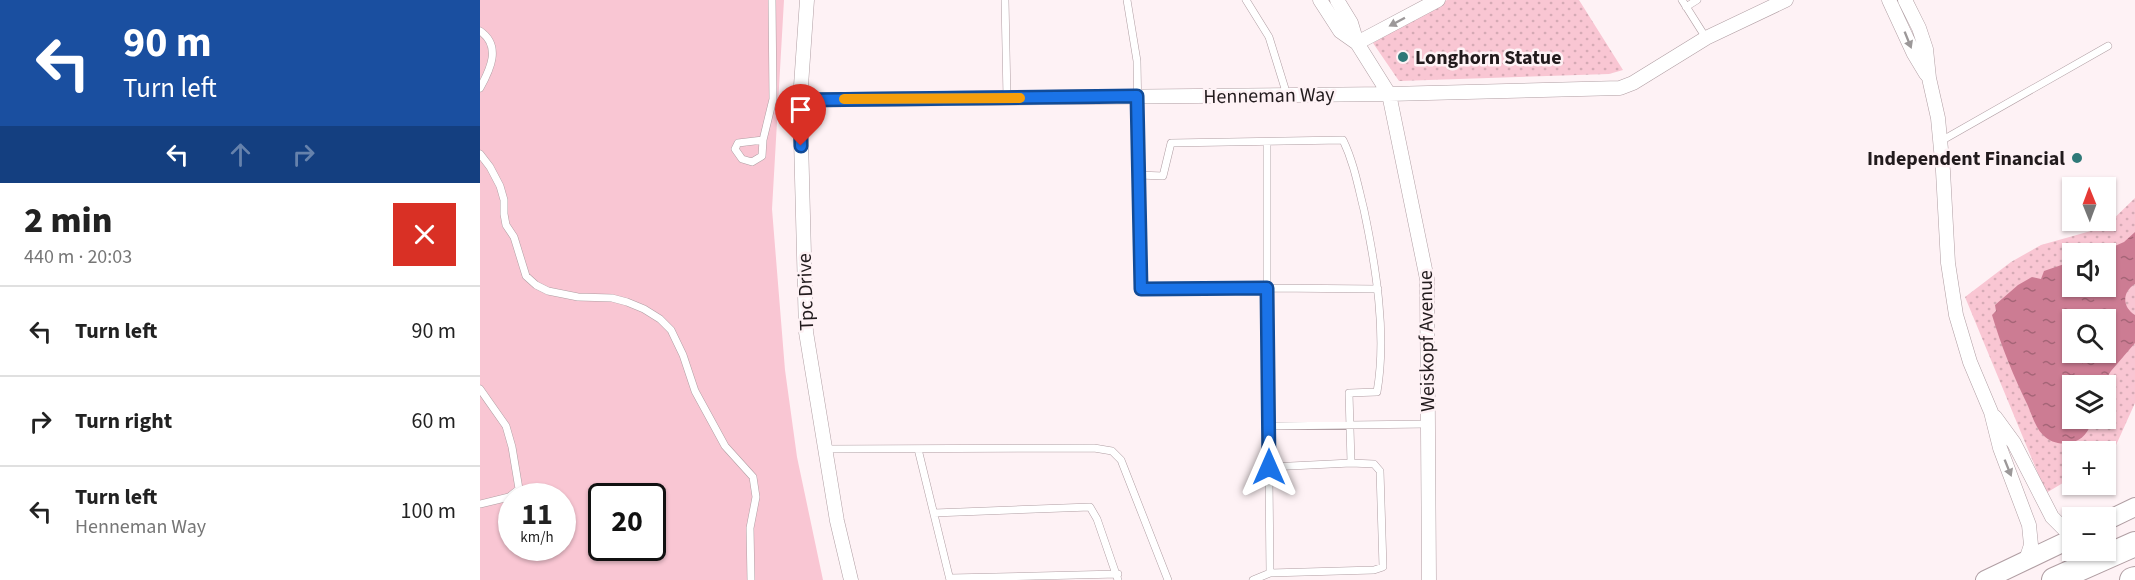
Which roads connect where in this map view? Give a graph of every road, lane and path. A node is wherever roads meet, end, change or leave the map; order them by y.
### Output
1 (772, 0) edge
2 (807, 0) edge
3 (1005, 0) edge
4 (1127, 0) edge
5 (1246, 0) edge
6 (1320, 0) edge
7 (1337, 0) edge
8 (1437, 0) edge
9 (1697, 0) edge
10 (1766, 0) edge
11 (1786, 0) edge
12 (1889, 0) edge
13 (1905, 0) edge
14 (1684, 3) edge
15 (1722, 30) junction
16 (480, 31) edge
17 (1706, 38) junction
18 (1357, 43) junction
19 (2108, 46) dead end
20 (1929, 78) junction
21 (480, 88) edge
22 (1389, 94) junction
23 (1287, 95) junction
24 (1137, 96) junction
25 (1007, 98) junction
26 (800, 100) junction
27 (763, 140) dead end
28 (1941, 141) junction
29 (1267, 142) junction
30 (480, 154) edge
31 (1139, 176) junction
32 (1267, 288) junction
33 (1378, 290) junction
34 (480, 389) edge
35 (1991, 412) junction
36 (1428, 424) junction
37 (1350, 425) junction
38 (1268, 426) junction
39 (825, 449) junction
40 (918, 449) junction
41 (1351, 463) junction
42 (1269, 467) junction
43 (480, 504) edge
44 (2135, 507) edge
45 (934, 513) junction
46 (2116, 516) edge
47 (2062, 527) edge
48 (2062, 543) edge
49 (2135, 544) edge
50 (2026, 560) junction
51 (1270, 573) junction
52 (1118, 577) edge
53 (950, 579) edge
54 (751, 580) edge
55 (851, 580) edge
56 (1168, 580) edge
57 (1254, 580) edge
58 (1429, 580) edge
59 (1985, 580) edge
60 (2054, 580) edge

1 - 27 lane
2 - 26 street, Tpc Drive
3 - 25 lane
4 - 24 lane
5 - 23 lane
6 - 18 street
7 - 18 street
8 -> 18 street
9 - 14 lane
10 - 15 street, Henneman Way
11 - 15 street, Henneman Way
12 -> 20 street
13 - 20 street
14 - 17 lane
15 - 17 street, Henneman Way
16 - 21 lane
17 - 22 street, Henneman Way
18 - 22 street, Weiskopf Avenue
19 - 28 lane
20 - 28 street
22 - 23 street, Henneman Way
22 - 36 street, Weiskopf Avenue
23 - 24 street, Henneman Way
24 - 25 street, Henneman Way
24 - 31 lane
25 - 26 street, Henneman Way
26 - 39 street, Tpc Drive
28 - 35 street
29 - 31 lane
29 - 32 lane
29 - 33 lane
30 - 54 lane
31 - 32 lane
32 - 33 lane
32 - 38 lane
33 - 37 lane
34 - 43 lane
35 - 47 street
35 -> 50 street
36 - 37 lane
36 - 58 street, Weiskopf Avenue
37 - 38 lane
37 - 41 lane
38 - 42 lane
39 - 40 lane
39 - 55 street, Tpc Drive
40 - 45 lane
40 - 56 lane
41 - 42 lane
41 - 51 lane
42 - 51 lane
44 - 46 main road
45 - 52 lane
45 - 53 lane
48 - 50 main road
49 - 60 highway
50 - 59 main road
51 - 57 lane
52 - 53 lane

